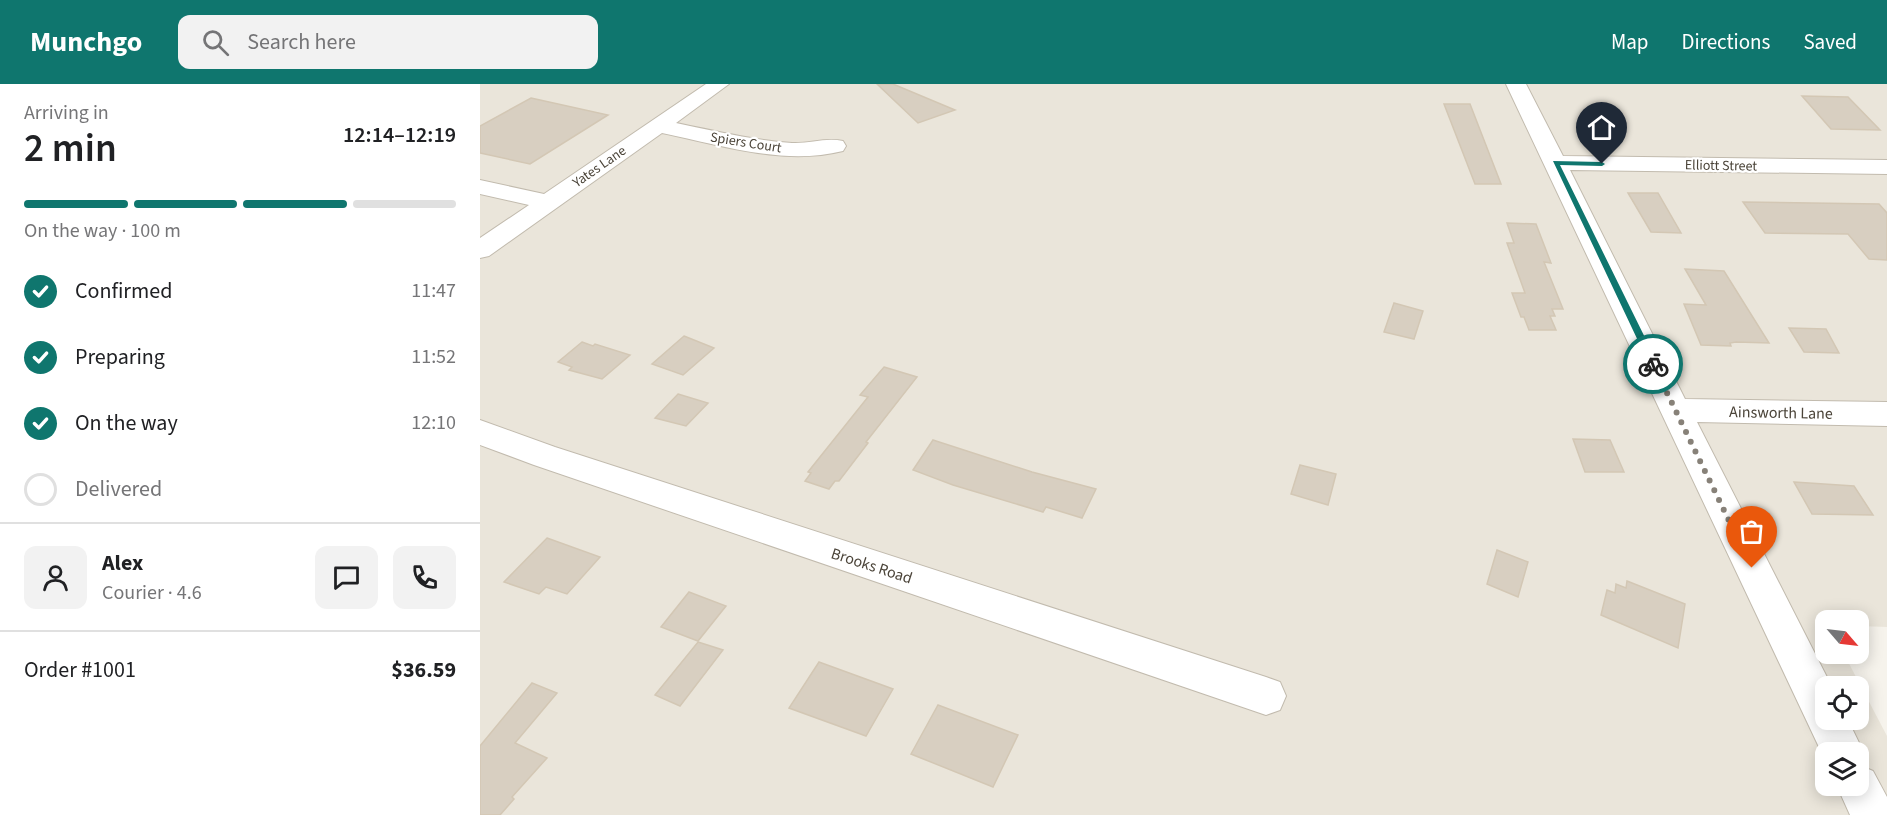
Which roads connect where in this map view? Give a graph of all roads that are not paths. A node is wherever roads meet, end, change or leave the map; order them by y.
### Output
1 (719, 84) edge
2 (1516, 84) edge
3 (657, 126) junction
4 (835, 146) dead end
5 (1556, 163) junction
6 (1887, 167) edge
7 (480, 187) edge
8 (547, 202) junction
9 (480, 250) edge
10 (1676, 411) junction
11 (1887, 414) edge
12 (480, 432) edge
13 (1266, 696) dead end
14 (1815, 696) edge
15 (1863, 796) edge
16 (1873, 815) edge

1 - 3 street, Yates Lane
2 - 5 street
3 - 4 street, Spiers Court
3 - 8 street, Yates Lane
5 - 6 street, Elliott Street
5 - 10 street
7 - 8 street
8 - 9 street, Yates Lane
10 - 11 street, Ainsworth Lane
10 - 14 street
12 - 13 street, Brooks Road
15 - 16 street

